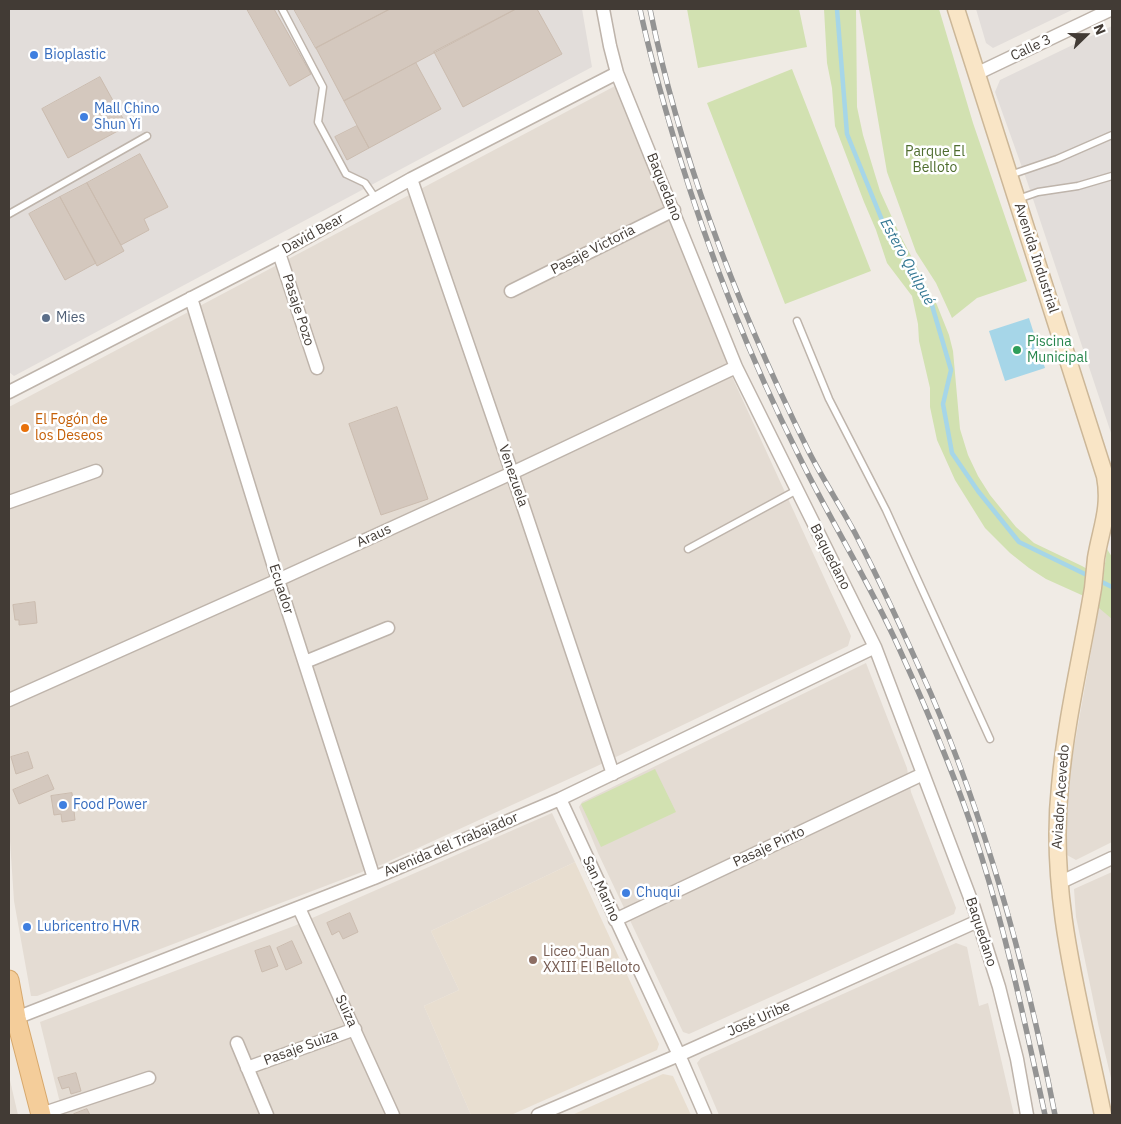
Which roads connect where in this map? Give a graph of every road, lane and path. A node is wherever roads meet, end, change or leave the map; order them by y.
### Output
1 (282, 9) edge
2 (603, 9) edge
3 (956, 9) edge
4 (1112, 9) edge
5 (617, 73) junction
6 (976, 74) junction
7 (146, 136) dead end
8 (1112, 136) edge
9 (1010, 175) junction
10 (1112, 176) edge
11 (412, 180) junction
12 (376, 199) junction
13 (1018, 199) junction
14 (674, 210) junction
15 (9, 214) edge
16 (279, 253) junction
17 (512, 291) dead end
18 (191, 298) junction
19 (797, 321) dead end
20 (736, 367) junction
21 (317, 368) dead end
22 (9, 392) edge
23 (96, 471) dead end
24 (512, 473) junction
25 (797, 490) junction
26 (9, 502) edge
27 (1108, 508) joint
28 (688, 549) dead end
29 (278, 580) junction
30 (388, 628) dead end
31 (875, 647) junction
32 (305, 662) junction
33 (9, 700) edge
34 (990, 739) dead end
35 (613, 774) junction
36 (924, 774) junction
37 (560, 799) junction
38 (1112, 858) edge
39 (374, 878) junction
40 (1059, 883) junction
41 (299, 908) junction
42 (615, 920) junction
43 (978, 921) junction
44 (9, 980) edge
45 (16, 1018) junction
46 (354, 1029) junction
47 (236, 1043) dead end
48 (679, 1055) junction
49 (247, 1068) junction
50 (149, 1078) dead end
51 (41, 1115) edge
52 (267, 1115) edge
53 (392, 1115) edge
54 (538, 1115) edge
55 (705, 1115) edge
56 (1028, 1115) edge
57 (1103, 1115) edge

1 - 12 lane
2 - 5 street, Baquedano
3 - 6 main road, Avenida Industrial
4 - 6 street, Calle 3
5 - 11 street, David Bear
5 - 14 street, Baquedano
6 - 9 main road, Avenida Industrial
7 - 15 lane
8 - 9 lane
9 - 13 main road, Avenida Industrial
10 - 13 lane
11 - 12 street, David Bear
11 - 24 street, Venezuela
12 - 16 street, David Bear
13 - 27 main road, Avenida Industrial
14 - 17 street, Pasaje Victoria
14 - 20 street, Baquedano
16 - 18 street, David Bear
16 - 21 street, Pasaje Pozo
18 - 22 street, David Bear
18 - 29 street, Ecuador
19 - 34 lane
20 - 24 street, Araus
20 - 25 street, Baquedano
23 - 26 street
24 - 29 street, Araus
24 - 35 street, Venezuela
25 - 28 lane
25 - 31 street, Baquedano
27 - 40 main road, Aviador Acevedo
29 - 32 street, Ecuador
29 - 33 street, Araus
30 - 32 street
31 - 35 street, Avenida del Trabajador
31 - 36 street, Baquedano
32 - 39 street, Ecuador
35 - 37 street, Avenida del Trabajador
36 - 42 street, Pasaje Pinto
36 - 43 street, Baquedano
37 - 39 street, Avenida del Trabajador
37 - 42 street, San Marino
38 - 40 street
39 - 41 street, Avenida del Trabajador
40 - 57 main road, Aviador Acevedo
41 - 45 street, Avenida del Trabajador
41 - 46 street, Suiza
42 - 48 street, San Marino
43 - 48 street, José Uribe
43 - 56 street, Baquedano
44 - 45 main road
45 - 51 main road
46 - 49 street, Pasaje Suiza
46 - 53 street, Suiza
47 - 49 street
48 - 54 street, José Uribe
48 - 55 street, San Marino
49 - 52 street
50 - 51 street

